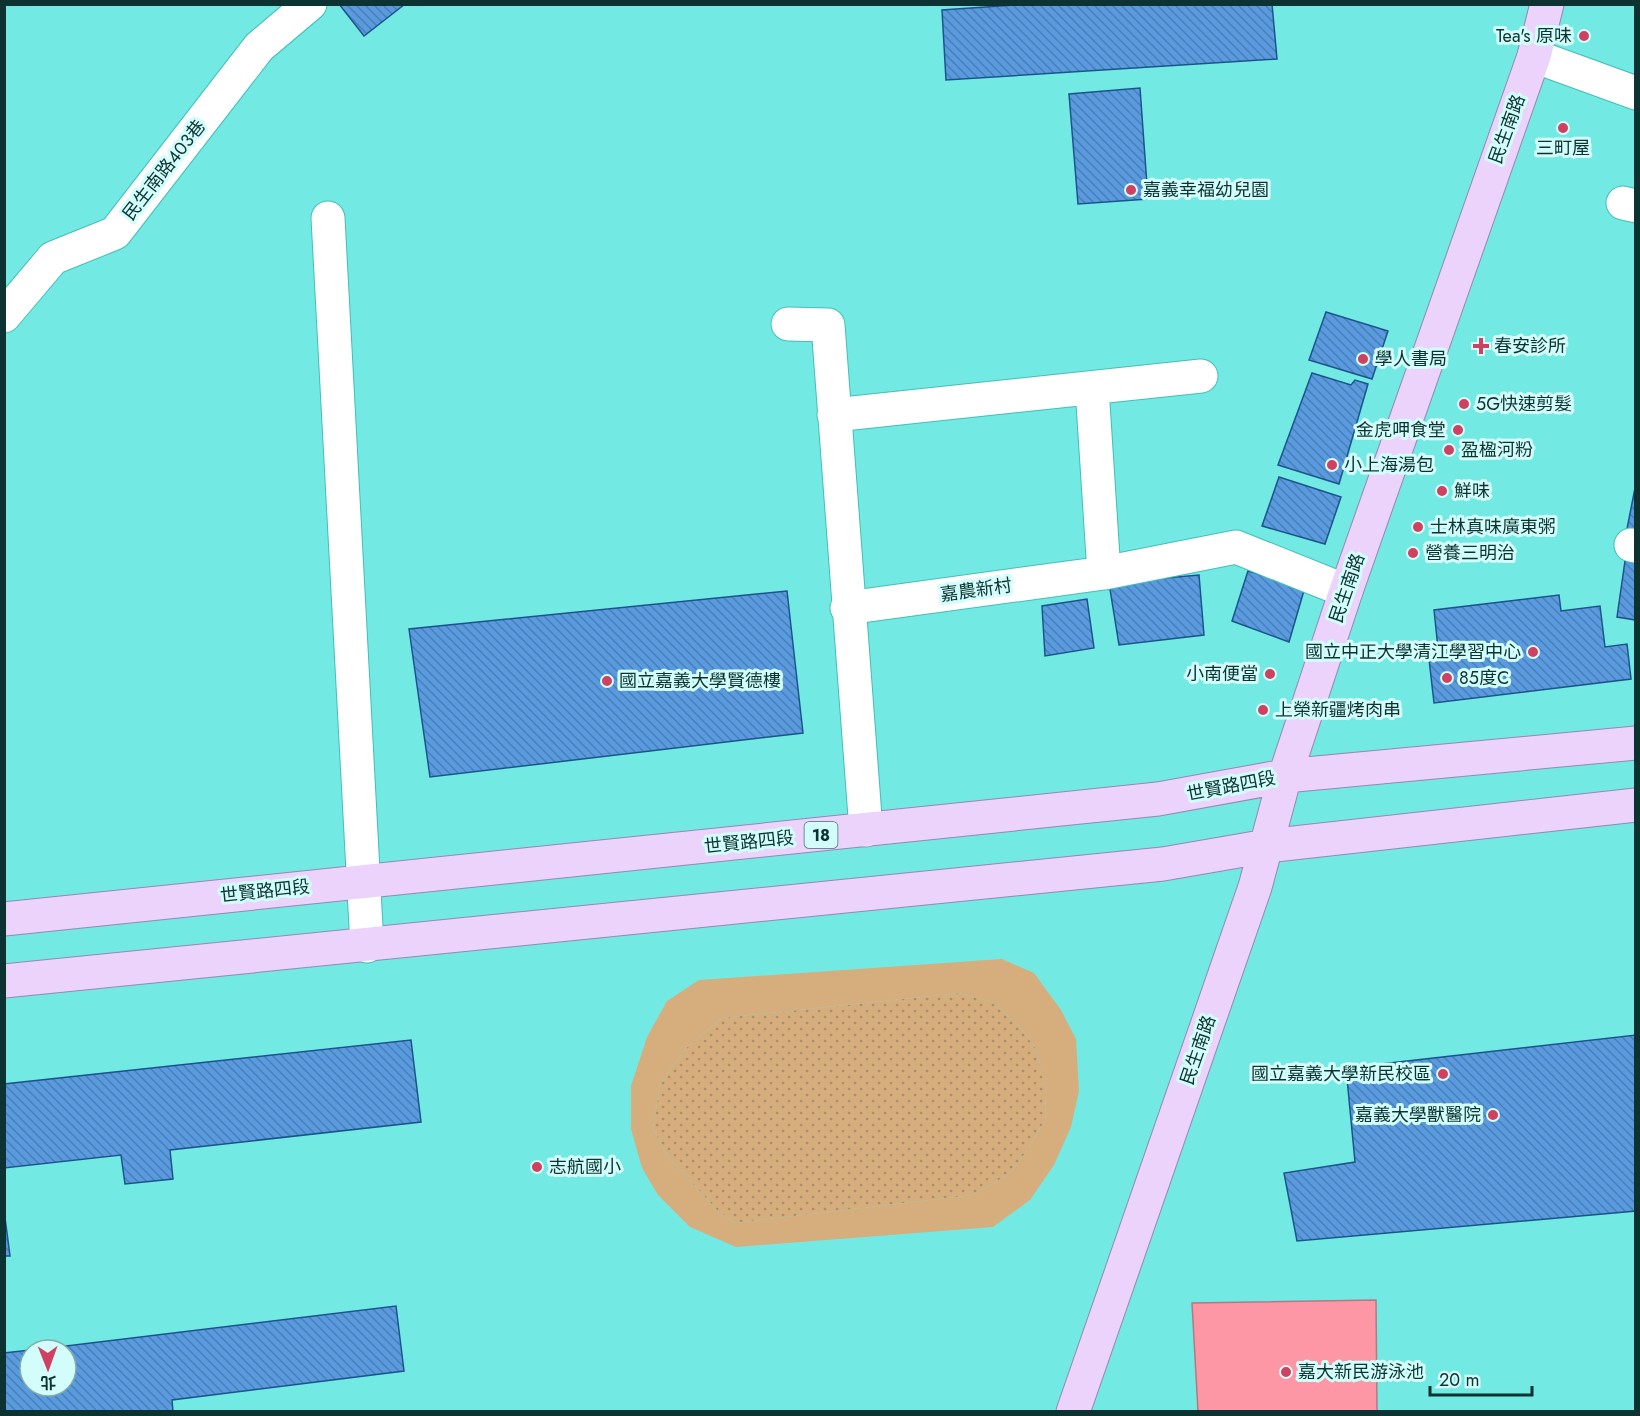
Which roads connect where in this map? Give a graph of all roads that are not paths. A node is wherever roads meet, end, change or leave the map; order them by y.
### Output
1 (309, 4) edge
2 (1547, 4) edge
3 (1534, 56) junction
4 (1635, 93) edge
5 (328, 218) dead end
6 (4, 316) edge
7 (788, 324) dead end
8 (1201, 376) dead end
9 (1092, 388) junction
10 (834, 415) junction
11 (1104, 573) junction
12 (1346, 591) junction
13 (847, 608) junction
14 (1635, 743) edge
15 (1285, 776) junction
16 (1635, 805) edge
17 (866, 830) junction
18 (1267, 846) junction
19 (363, 881) junction
20 (4, 919) edge
21 (367, 945) junction
22 (4, 981) edge
23 (1073, 1412) edge

1 - 6 street, 民生南路403巷
2 - 3 main road, 民生南路
3 - 4 street
3 - 12 main road, 民生南路
5 - 19 street
7 - 10 street
8 - 9 street
9 - 10 street
9 - 11 street
10 - 13 street
11 - 12 street, 嘉農新村
11 - 13 street, 嘉農新村
12 - 15 main road, 民生南路
13 - 17 street
14 - 15 main road, 世賢路四段 / 18
15 - 17 main road, 世賢路四段 / 18
15 - 18 main road, 民生南路
16 - 18 main road
17 - 19 main road, 世賢路四段 / 18
18 - 21 main road
18 - 23 main road, 民生南路
19 - 20 main road, 世賢路四段 / 18
19 - 21 street
21 - 22 main road

